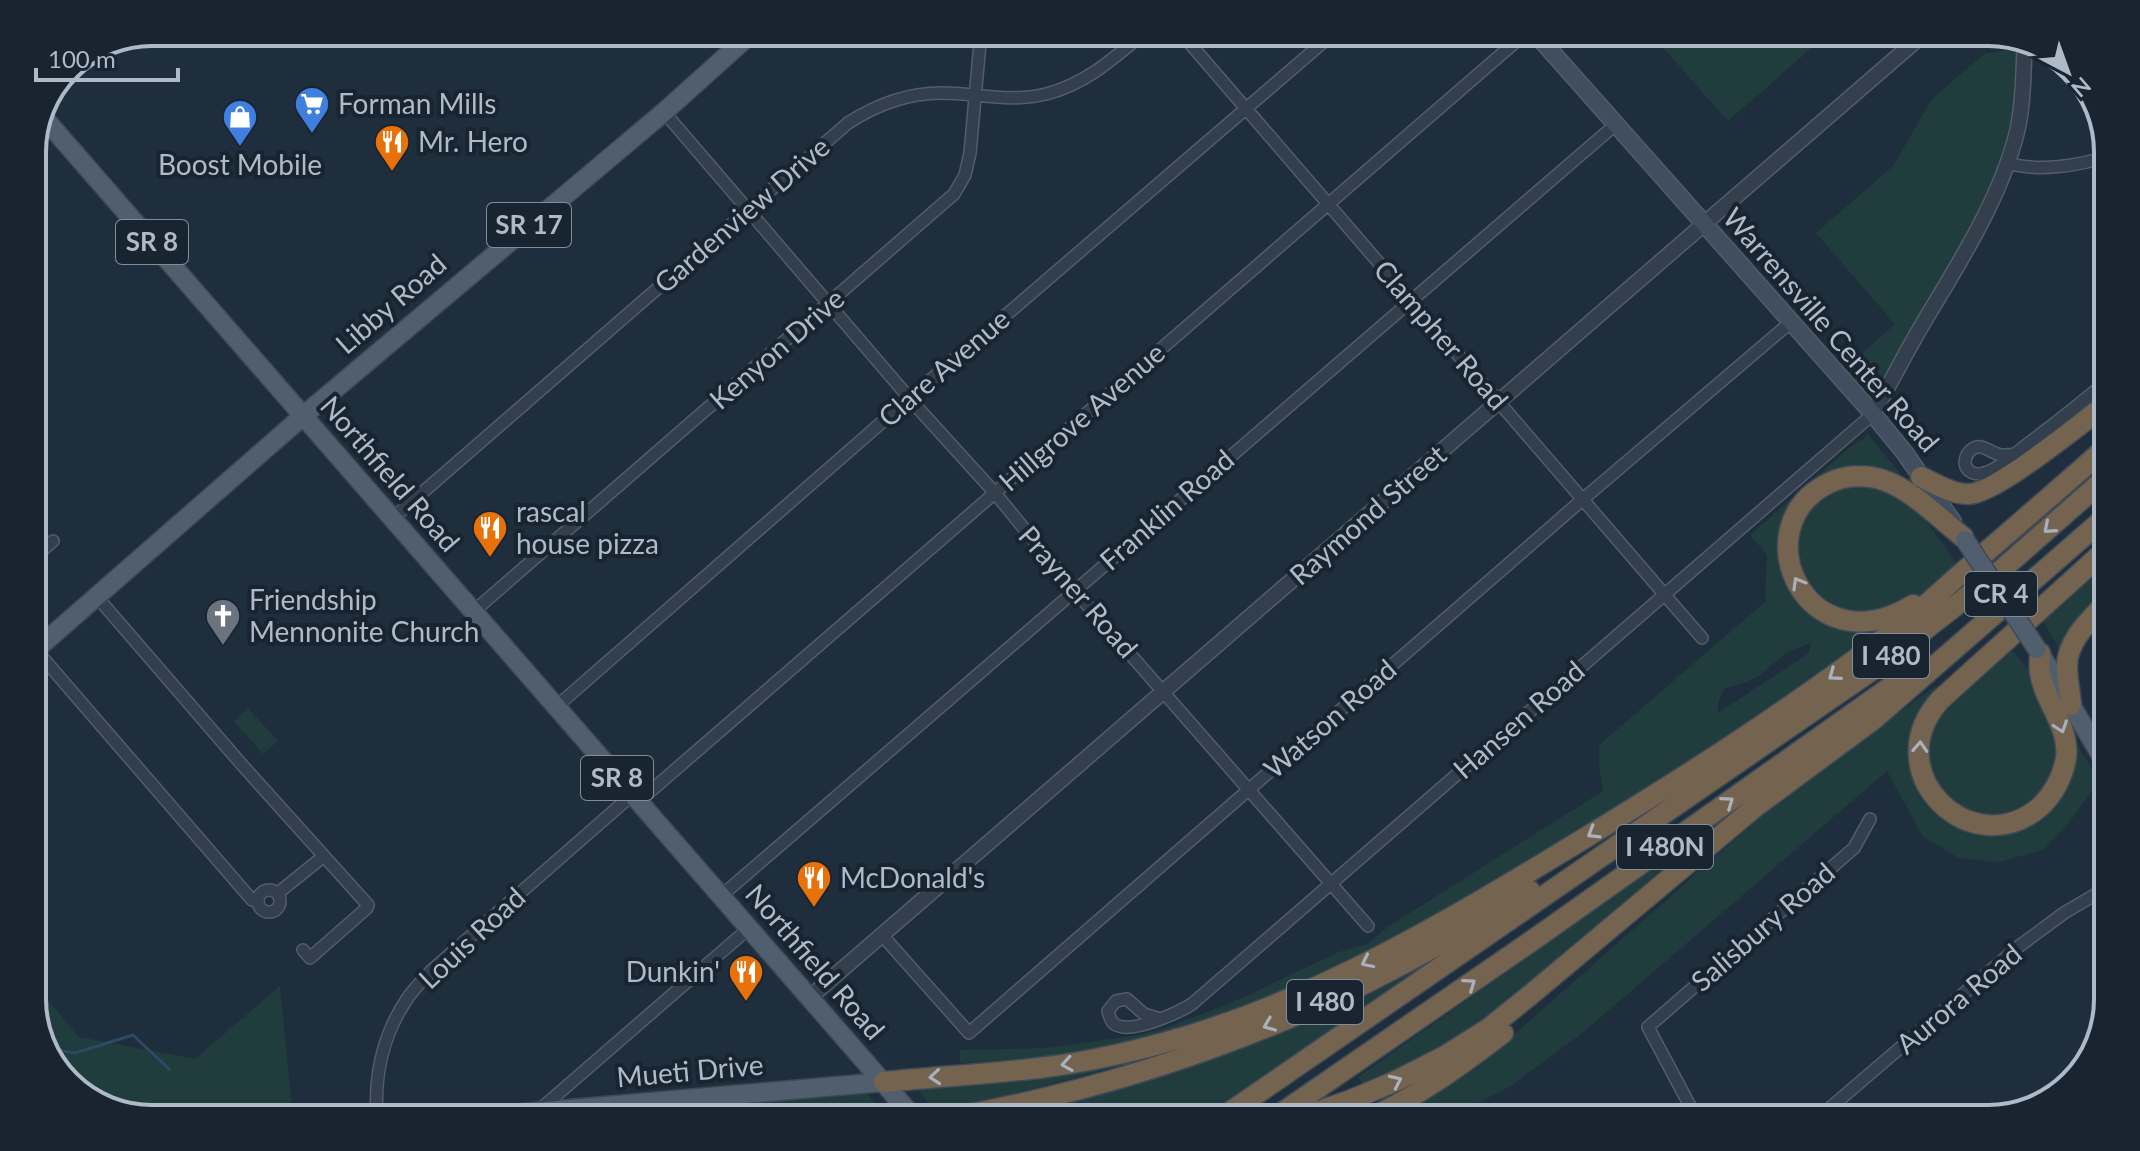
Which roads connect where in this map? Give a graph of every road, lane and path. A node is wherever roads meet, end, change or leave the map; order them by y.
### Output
1 (737, 46) edge
2 (980, 46) edge
3 (1128, 46) edge
4 (1192, 46) edge
5 (1319, 46) edge
6 (1511, 46) edge
7 (1546, 46) edge
8 (1910, 46) edge
9 (2024, 53) edge
10 (975, 96) junction
11 (1246, 109) junction
12 (664, 112) junction
13 (50, 125) edge
14 (1615, 125) junction
15 (2094, 160) edge
16 (2008, 163) junction
17 (1328, 204) junction
18 (748, 209) junction
19 (1704, 225) junction
20 (1411, 301) junction
21 (830, 304) junction
22 (1791, 322) junction
23 (2094, 392) edge
24 (909, 398) junction
25 (1499, 402) junction
26 (2094, 413) edge
27 (1873, 414) junction
28 (303, 416) junction
29 (2015, 454) dead end
30 (2094, 458) edge
31 (1921, 477) junction
32 (2094, 488) edge
33 (995, 493) junction
34 (1582, 500) junction
35 (392, 519) junction
36 (2094, 527) edge
37 (1964, 538) junction
38 (53, 541) dead end
39 (46, 547) edge
40 (2094, 561) edge
41 (1960, 574) junction
42 (1074, 590) junction
43 (1664, 595) junction
44 (97, 597) junction
45 (473, 612) junction
46 (1991, 616) junction
47 (2094, 616) edge
48 (1702, 638) dead end
49 (46, 641) edge
50 (2039, 651) junction
51 (46, 665) edge
52 (1164, 691) junction
53 (2071, 705) junction
54 (556, 707) junction
55 (2094, 744) edge
56 (1250, 789) junction
57 (635, 798) junction
58 (1658, 816) junction
59 (1870, 819) dead end
60 (324, 856) junction
61 (1331, 883) junction
62 (2094, 895) edge
63 (720, 897) junction
64 (1368, 926) dead end
65 (748, 929) junction
66 (882, 935) junction
67 (1597, 939) junction
68 (303, 950) dead end
69 (809, 998) junction
70 (1160, 1019) dead end
71 (884, 1082) junction
72 (376, 1105) edge
73 (545, 1105) edge
74 (618, 1105) edge
75 (903, 1105) edge
76 (1015, 1105) edge
77 (1240, 1105) edge
78 (1293, 1105) edge
79 (1336, 1105) edge
80 (1395, 1105) edge
81 (1690, 1105) edge
82 (1833, 1105) edge

1 - 12 main road, Libby Road / SR 17
2 - 10 street, Kenyon Drive
3 - 10 street, Gardenview Drive
4 - 11 street, Clampher Road
5 - 11 street, Clare Avenue
6 - 17 street, Hillgrove Avenue
7 - 14 main road, Warrensville Center Road / CR 4
8 - 19 street, Raymond Street
9 - 16 street
10 - 18 street, Gardenview Drive
10 - 21 street, Kenyon Drive
11 - 17 street, Clampher Road
11 - 24 street, Clare Avenue
12 - 18 street, Prayner Road
12 - 28 main road, Libby Road / SR 17
13 - 28 main road, Northfield Road / SR 8
14 - 19 main road, Warrensville Center Road / CR 4
14 - 20 street, Franklin Road
15 - 16 street
16 - 27 street
17 - 20 street, Clampher Road
17 - 33 street, Hillgrove Avenue
18 - 21 street, Prayner Road
18 - 35 street, Gardenview Drive
19 - 22 main road, Warrensville Center Road / CR 4
19 - 25 street, Raymond Street
20 - 25 street, Clampher Road
20 - 42 street, Franklin Road
21 - 24 street, Prayner Road
21 - 45 street, Kenyon Drive
22 - 27 main road, Warrensville Center Road / CR 4
22 - 34 street, Watson Road
23 - 29 street
24 - 33 street, Prayner Road
24 - 54 street, Clare Avenue
25 - 34 street, Clampher Road
25 - 52 street, Raymond Street
26 - 31 highway
27 - 31 main road, Warrensville Center Road / CR 4
27 - 43 street, Hansen Road
28 - 35 main road, Northfield Road / SR 8
28 - 44 main road, Libby Road / SR 17
30 - 41 highway
31 - 37 main road, Warrensville Center Road / CR 4
32 -> 58 highway, I 480
33 - 42 street, Prayner Road
33 - 57 street, Hillgrove Avenue
34 - 43 street, Clampher Road
34 - 56 street, Watson Road
35 - 45 main road, Northfield Road / SR 8
36 - 46 highway, I 480
41 -> 37 highway
37 - 50 main road, Warrensville Center Road / CR 4, bridge
38 - 39 street
50 -> 40 highway
41 -> 71 highway
42 - 52 street, Prayner Road
42 - 63 street, Franklin Road
43 - 48 street, Clampher Road
43 - 61 street, Hansen Road
44 - 49 main road, Libby Road / SR 17
44 - 60 street
45 - 54 main road, Northfield Road / SR 8
46 - 67 highway, I 480
78 -> 46 highway, I 480N
47 - 53 highway
50 - 53 main road, Warrensville Center Road / CR 4
51 - 60 street
52 - 56 street, Prayner Road
52 - 66 street, Raymond Street
53 - 55 main road, Warrensville Center Road / CR 4
54 - 57 main road, Northfield Road / SR 8
56 - 61 street, Prayner Road
56 - 66 street, Watson Road
57 - 63 main road, Northfield Road / SR 8
57 - 72 street, Louis Road
58 -> 76 highway, I 480
58 - 77 highway, I 480N
59 - 81 street, Salisbury Road
60 - 68 street
61 - 64 street, Prayner Road
61 - 70 street, Hansen Road
62 - 82 street, Aurora Road
63 - 65 main road, Northfield Road / SR 8
65 - 69 main road, Northfield Road / SR 8
65 - 73 street
66 - 69 street, Raymond Street
79 -> 67 highway, I 480
67 - 80 highway
69 - 71 main road, Northfield Road / SR 8
71 - 74 main road, Mueti Drive
71 - 75 main road, Northfield Road / SR 8

